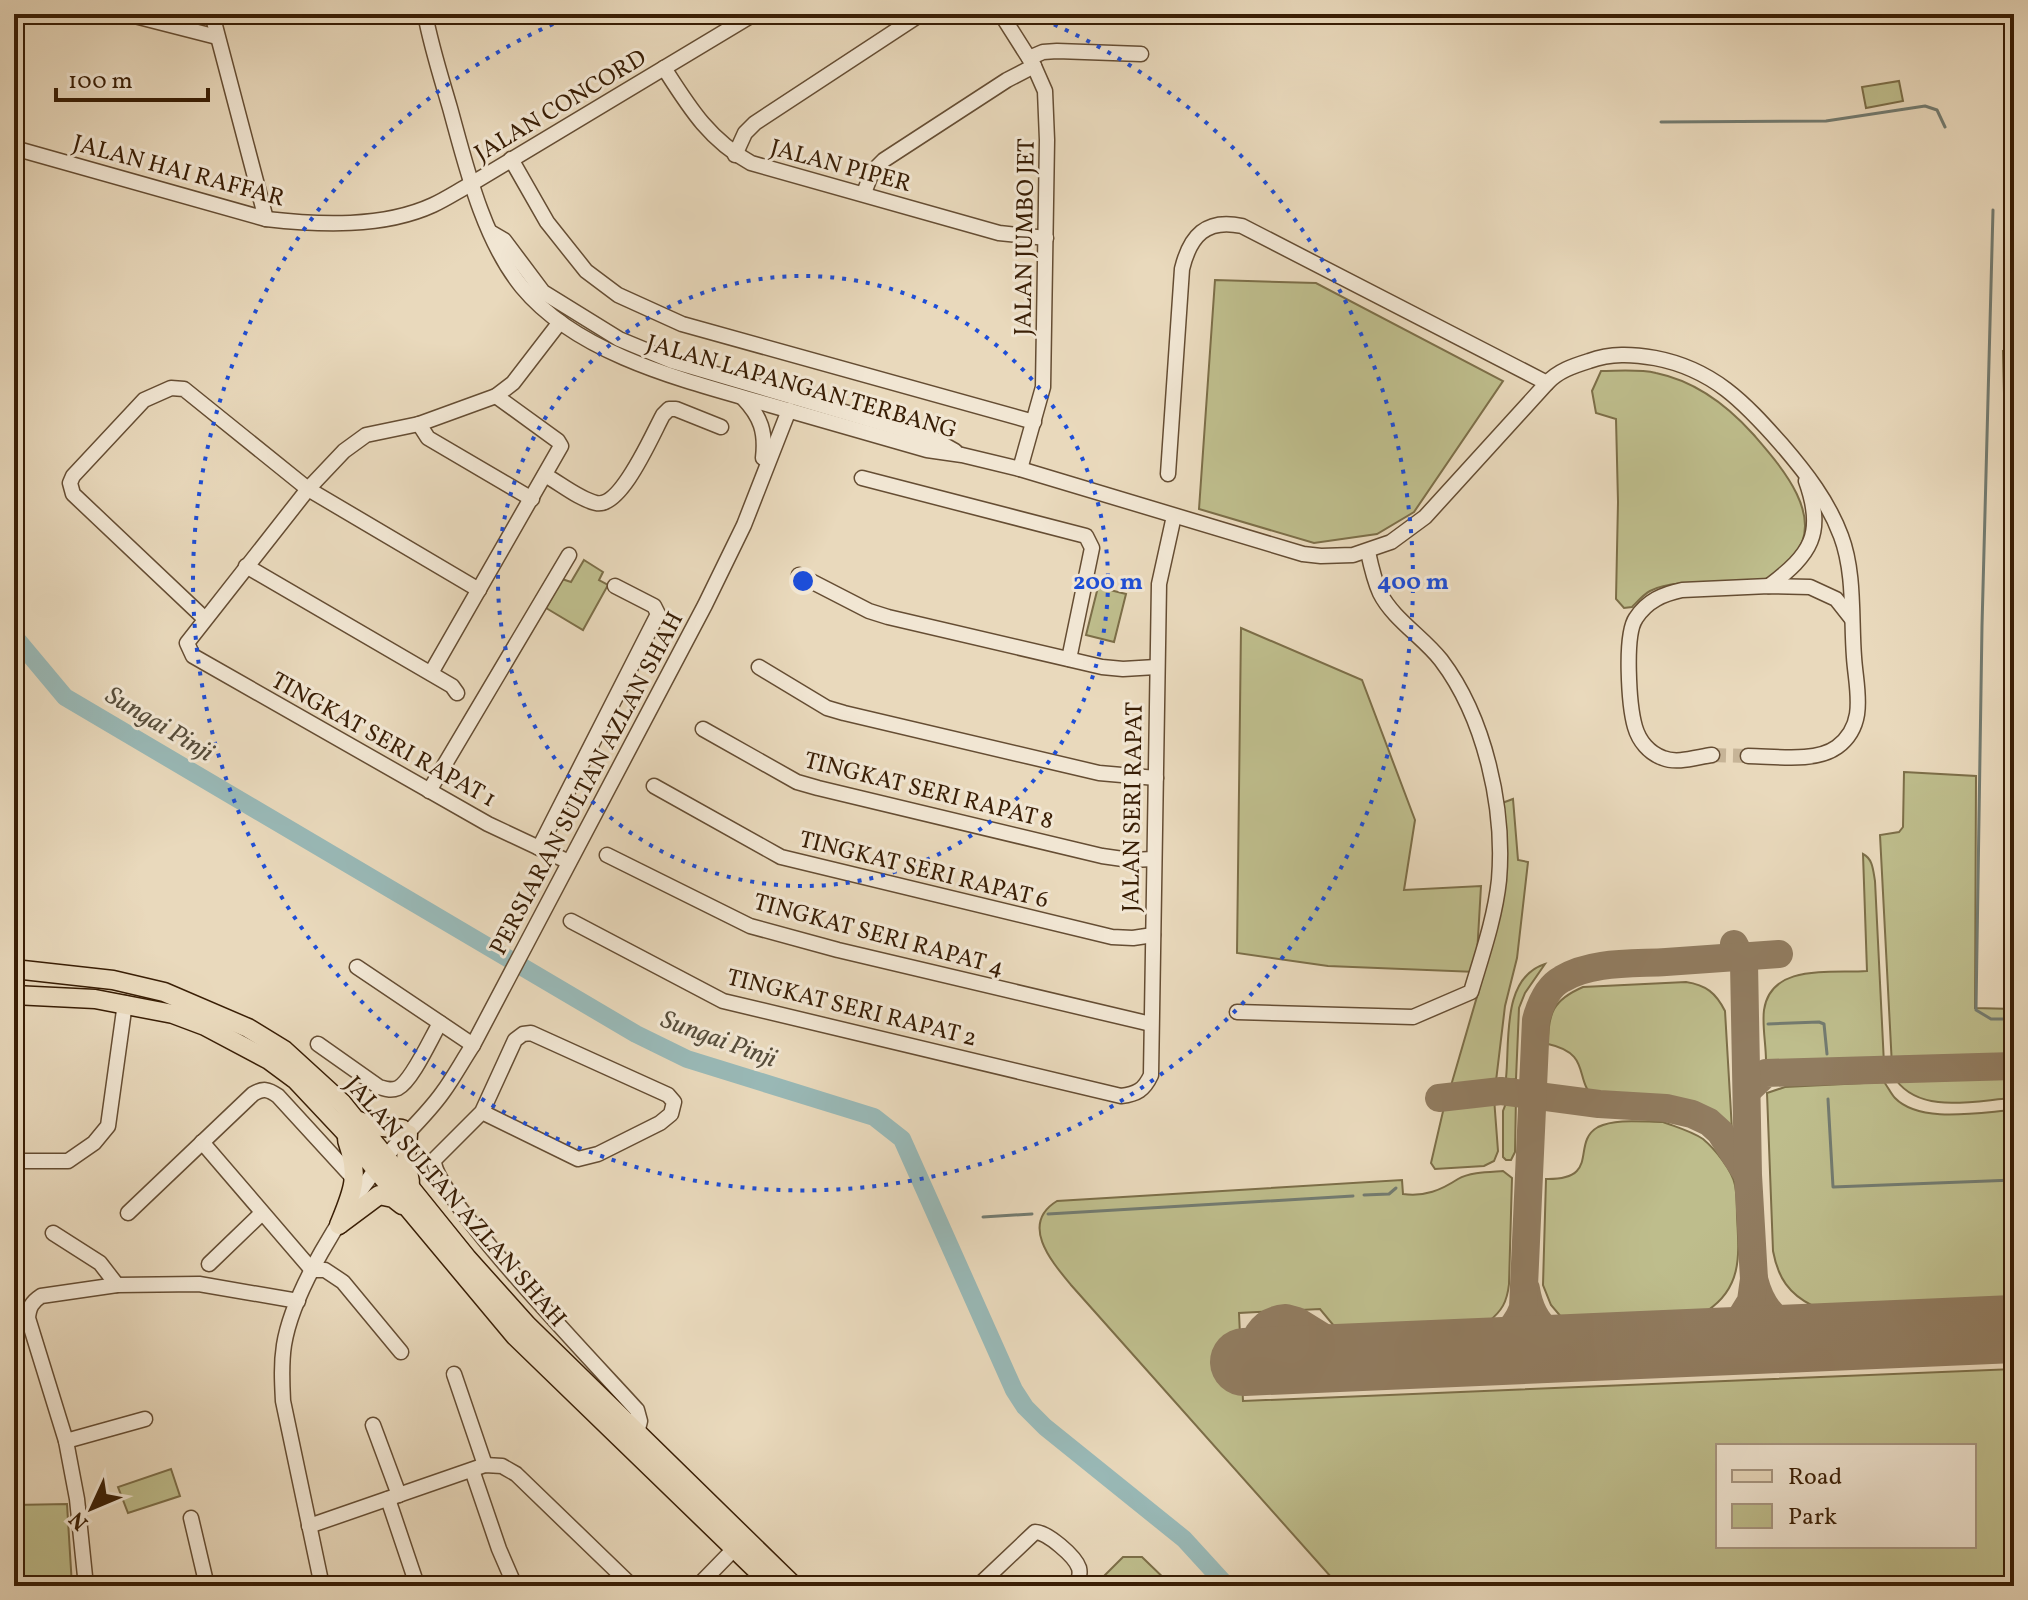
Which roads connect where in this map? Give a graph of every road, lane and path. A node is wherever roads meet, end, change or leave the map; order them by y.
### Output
1 (127, 14) edge
2 (212, 14) edge
3 (425, 14) edge
4 (754, 14) edge
5 (921, 14) edge
6 (1001, 14) edge
7 (217, 37) junction
8 (1141, 54) dead end
9 (1032, 62) junction
10 (664, 68) junction
11 (14, 148) edge
12 (735, 155) junction
13 (511, 159) junction
14 (471, 184) junction
15 (864, 193) junction
16 (266, 219) junction
17 (492, 233) junction
18 (1046, 238) junction
19 (543, 292) junction
20 (560, 322) junction
21 (589, 322) junction
22 (709, 372) junction
23 (1547, 383) junction
24 (496, 396) junction
25 (742, 397) junction
26 (785, 407) junction
27 (824, 420) junction
28 (1034, 422) junction
29 (419, 424) junction
30 (892, 426) junction
31 (721, 427) dead end
32 (776, 440) junction
33 (962, 455) junction
34 (763, 458) junction
35 (1801, 467) junction
36 (1020, 469) junction
37 (1168, 474) dead end
38 (545, 475) junction
39 (862, 478) dead end
40 (308, 489) junction
41 (532, 499) junction
42 (1174, 516) junction
43 (1368, 552) junction
44 (569, 555) dead end
45 (246, 566) junction
46 (799, 575) dead end
47 (615, 586) dead end
48 (1769, 586) junction
49 (479, 590) junction
50 (204, 618) junction
51 (1851, 618) junction
52 (1069, 659) junction
53 (759, 667) dead end
54 (1156, 667) junction
55 (431, 673) junction
56 (457, 693) dead end
57 (703, 729) dead end
58 (1748, 751) tunnel mouth
59 (1708, 754) tunnel mouth
60 (1156, 778) junction
61 (654, 786) dead end
62 (429, 791) junction
63 (539, 848) junction
64 (607, 855) dead end
65 (1154, 859) junction
66 (566, 861) junction
67 (571, 921) dead end
68 (1153, 935) junction
69 (357, 967) dead end
70 (14, 969) edge
71 (14, 995) edge
72 (125, 1003) junction
73 (1237, 1012) dead end
74 (440, 1023) junction
75 (1151, 1024) junction
76 (469, 1043) junction
77 (318, 1044) dead end
78 (1135, 1094) joint
79 (482, 1112) junction
80 (351, 1126) junction
81 (405, 1131) junction
82 (202, 1142) junction
83 (382, 1158) junction
84 (14, 1161) edge
85 (355, 1180) junction
86 (411, 1187) junction
87 (411, 1211) junction
88 (128, 1213) dead end
89 (261, 1214) junction
90 (339, 1225) junction
91 (53, 1233) dead end
92 (209, 1264) dead end
93 (312, 1270) junction
94 (117, 1285) junction
95 (298, 1301) junction
96 (401, 1352) dead end
97 (454, 1374) dead end
98 (145, 1419) dead end
99 (373, 1425) dead end
100 (637, 1433) junction
101 (66, 1441) junction
102 (478, 1468) junction
103 (393, 1497) junction
104 (191, 1518) dead end
105 (309, 1526) junction
106 (734, 1549) junction
107 (415, 1579) dead end
108 (86, 1586) edge
109 (207, 1586) edge
110 (322, 1586) edge
111 (515, 1586) edge
112 (632, 1586) edge
113 (698, 1586) edge
114 (773, 1586) edge
115 (794, 1586) edge
116 (978, 1586) edge
117 (1074, 1586) edge

1 - 7 street
2 - 7 street
3 - 14 street, JALAN LAPANGAN TERBANG
4 - 10 street, JALAN CONCORD
5 - 12 street
6 - 9 street, JALAN JUMBO JET
7 - 16 street
8 - 9 street
9 - 15 street
9 - 18 street, JALAN JUMBO JET
10 - 12 street, JALAN PIPER
10 - 13 street, JALAN CONCORD
11 - 16 street, JALAN HAI RAFFAR
12 - 15 street, JALAN PIPER
13 - 14 street, JALAN CONCORD
13 - 28 street
14 - 16 street, JALAN HAI RAFFAR
14 - 17 street, JALAN LAPANGAN TERBANG
15 - 18 street, JALAN PIPER
17 - 19 street, JALAN LAPANGAN TERBANG
17 - 20 street, JALAN LAPANGAN TERBANG
18 - 28 street, JALAN JUMBO JET
19 - 20 street
19 - 21 street, JALAN LAPANGAN TERBANG
20 - 21 street
20 - 24 street
20 - 25 street, JALAN LAPANGAN TERBANG
21 - 22 street, JALAN LAPANGAN TERBANG
22 - 26 street
22 - 30 street, JALAN LAPANGAN TERBANG
23 - 35 street, JALAN LAPANGAN TERBANG
23 - 37 street
23 - 43 street, JALAN LAPANGAN TERBANG
24 - 29 street
24 - 38 street
25 - 26 street, JALAN LAPANGAN TERBANG
25 - 34 street
26 - 27 street, JALAN LAPANGAN TERBANG
26 - 30 street
26 - 32 street, PERSIARAN SULTAN AZLAN SHAH
26 - 34 street, PERSIARAN SULTAN AZLAN SHAH
27 - 32 street
27 - 33 street, JALAN LAPANGAN TERBANG
28 - 36 street, JALAN JUMBO JET
29 - 40 street
29 - 41 street
30 - 33 street, JALAN LAPANGAN TERBANG
31 - 38 street
32 - 66 street, PERSIARAN SULTAN AZLAN SHAH
33 - 36 street, JALAN LAPANGAN TERBANG
34 - 66 street, PERSIARAN SULTAN AZLAN SHAH
35 - 48 street, JALAN LAPANGAN TERBANG
35 - 51 street, JALAN LAPANGAN TERBANG
36 - 42 street, JALAN LAPANGAN TERBANG
38 - 41 street
39 - 52 street
40 - 45 street
40 - 49 street
40 - 50 street
41 - 49 street
42 - 43 street, JALAN LAPANGAN TERBANG
42 - 54 street, JALAN SERI RAPAT
43 - 73 street
44 - 62 street
45 - 50 street
45 - 55 street
46 - 52 street
47 - 63 street
48 - 51 street
48 - 59 street
49 - 55 street
50 - 62 street, TINGKAT SERI RAPAT 1
51 - 58 street, JALAN LAPANGAN TERBANG
52 - 54 street
53 - 60 street
54 - 60 street, JALAN SERI RAPAT
55 - 56 street
57 - 65 street, TINGKAT SERI RAPAT 8
60 - 65 street, JALAN SERI RAPAT
61 - 68 street, TINGKAT SERI RAPAT 6
62 - 63 street, TINGKAT SERI RAPAT 1
63 - 66 street, TINGKAT SERI RAPAT 1
64 - 75 street, TINGKAT SERI RAPAT 4
65 - 68 street, JALAN SERI RAPAT
66 - 76 street, PERSIARAN SULTAN AZLAN SHAH
67 - 78 street, TINGKAT SERI RAPAT 2
68 - 75 street, JALAN SERI RAPAT
69 - 74 street
70 - 80 main road, JALAN SULTAN AZLAN SHAH
71 - 72 main road, JALAN SULTAN AZLAN SHAH
72 - 80 main road, JALAN SULTAN AZLAN SHAH
72 - 84 street
74 - 76 street
74 - 77 street
75 - 78 street, JALAN SERI RAPAT
76 - 81 street, PERSIARAN SULTAN AZLAN SHAH
79 - 79 street
79 - 100 street
80 - 81 main road
80 - 83 main road, JALAN SULTAN AZLAN SHAH
80 - 85 main road
81 - 83 street, PERSIARAN SULTAN AZLAN SHAH
81 - 86 main road
82 - 85 street
82 - 88 street
82 - 89 street
83 - 86 main road, JALAN SULTAN AZLAN SHAH
83 - 87 main road, JALAN SULTAN AZLAN SHAH
83 - 90 street, PERSIARAN SULTAN AZLAN SHAH
85 - 90 main road
86 - 100 main road, JALAN SULTAN AZLAN SHAH
87 - 90 main road
87 - 106 main road, JALAN SULTAN AZLAN SHAH
89 - 92 street
89 - 93 street
90 - 93 street, PERSIARAN SULTAN AZLAN SHAH
91 - 94 street
93 - 95 street, PERSIARAN SULTAN AZLAN SHAH
93 - 96 street
94 - 95 street
94 - 101 street
95 - 105 street, PERSIARAN SULTAN AZLAN SHAH
97 - 102 street
98 - 101 street
99 - 103 street
100 - 115 main road, JALAN SULTAN AZLAN SHAH
101 - 108 street
102 - 103 street
102 - 111 street
102 - 112 street
103 - 105 street
103 - 107 street
104 - 109 street
105 - 110 street, PERSIARAN SULTAN AZLAN SHAH
106 - 113 street
106 - 114 main road, JALAN SULTAN AZLAN SHAH
116 - 117 street

